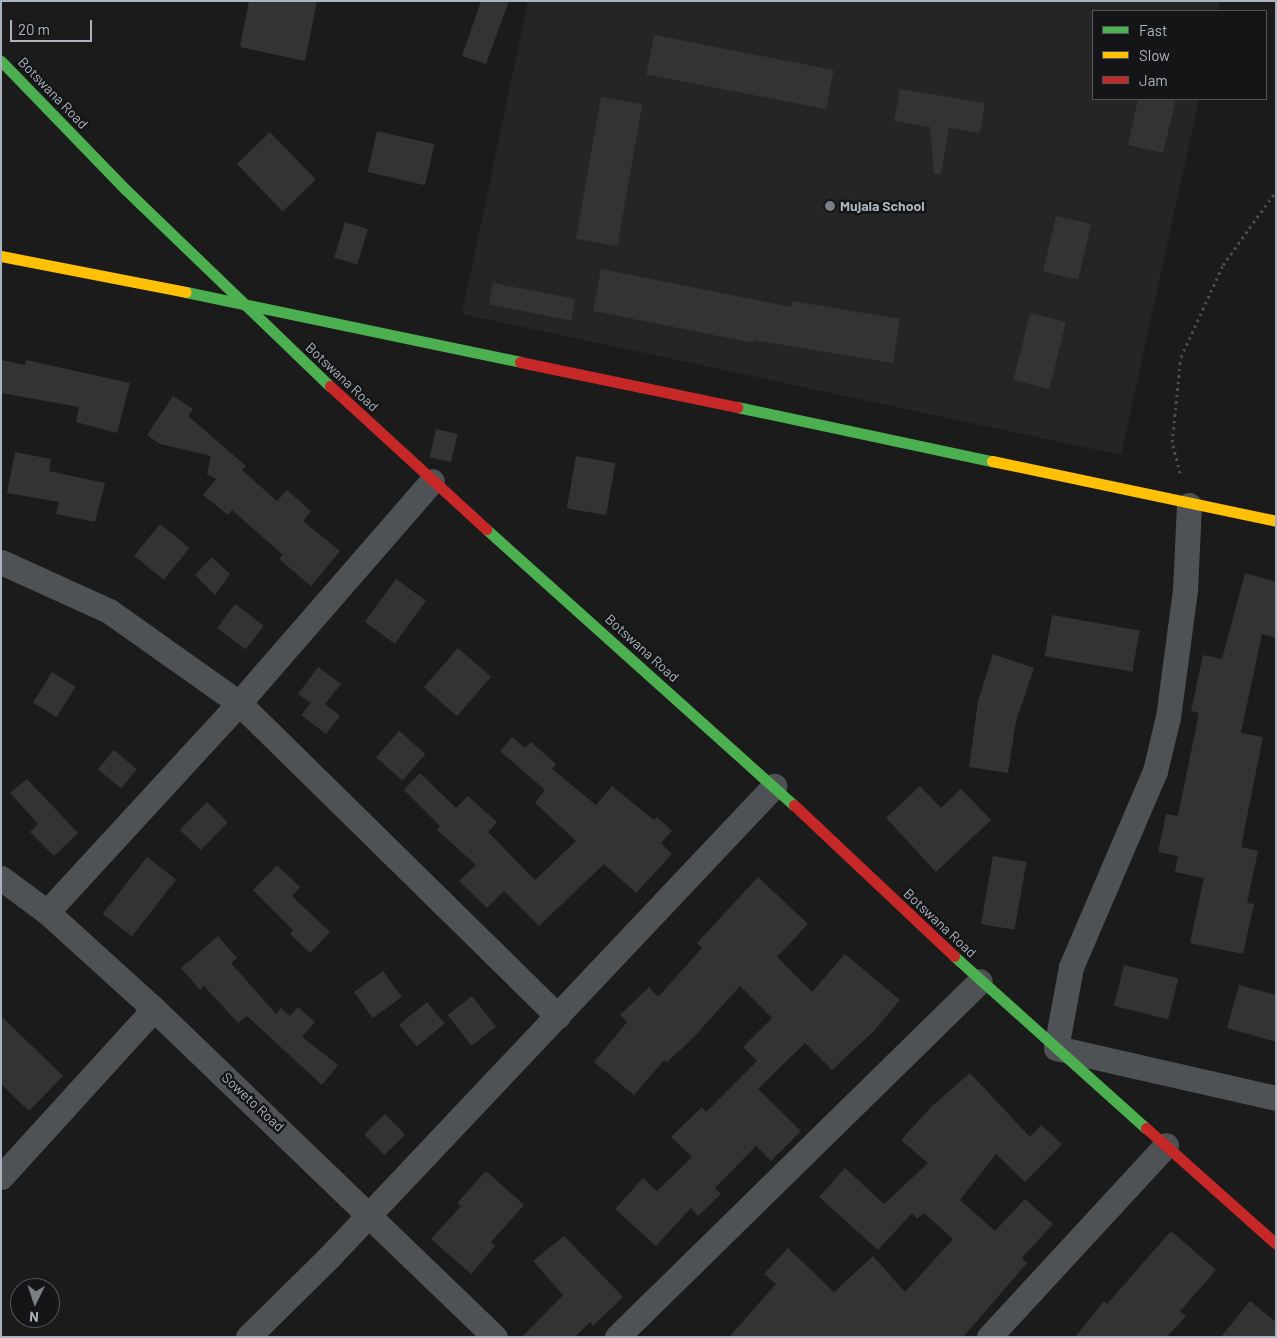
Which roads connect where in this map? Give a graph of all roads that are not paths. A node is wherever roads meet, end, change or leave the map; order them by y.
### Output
1 (1, 60) edge
2 (1, 256) edge
3 (241, 303) junction
4 (432, 481) junction
5 (1190, 504) junction
6 (1276, 521) edge
7 (1, 562) edge
8 (239, 702) junction
9 (774, 786) junction
10 (1, 878) edge
11 (47, 912) junction
12 (980, 981) junction
13 (154, 1009) junction
14 (558, 1016) junction
15 (1056, 1048) junction
16 (1276, 1098) edge
17 (1166, 1145) junction
18 (1, 1177) edge
19 (369, 1212) junction
20 (1276, 1244) edge
21 (248, 1337) edge
22 (495, 1337) edge
23 (617, 1337) edge
24 (989, 1337) edge

1 - 3 street, Botswana Road
2 - 3 street
3 - 4 street, Botswana Road
3 - 5 street
4 - 8 street
4 - 9 street, Botswana Road
5 - 6 street
5 - 15 street
7 - 8 street
8 - 11 street
8 - 14 street
9 - 12 street, Botswana Road
9 - 14 street
10 - 11 street, Soweto Road
11 - 13 street, Soweto Road
12 - 15 street, Botswana Road
12 - 23 street
13 - 18 street
13 - 19 street, Soweto Road
14 - 19 street
15 - 16 street
15 - 17 street, Botswana Road
17 - 20 street, Botswana Road
17 - 24 street
19 - 21 street
19 - 22 street, Soweto Road

